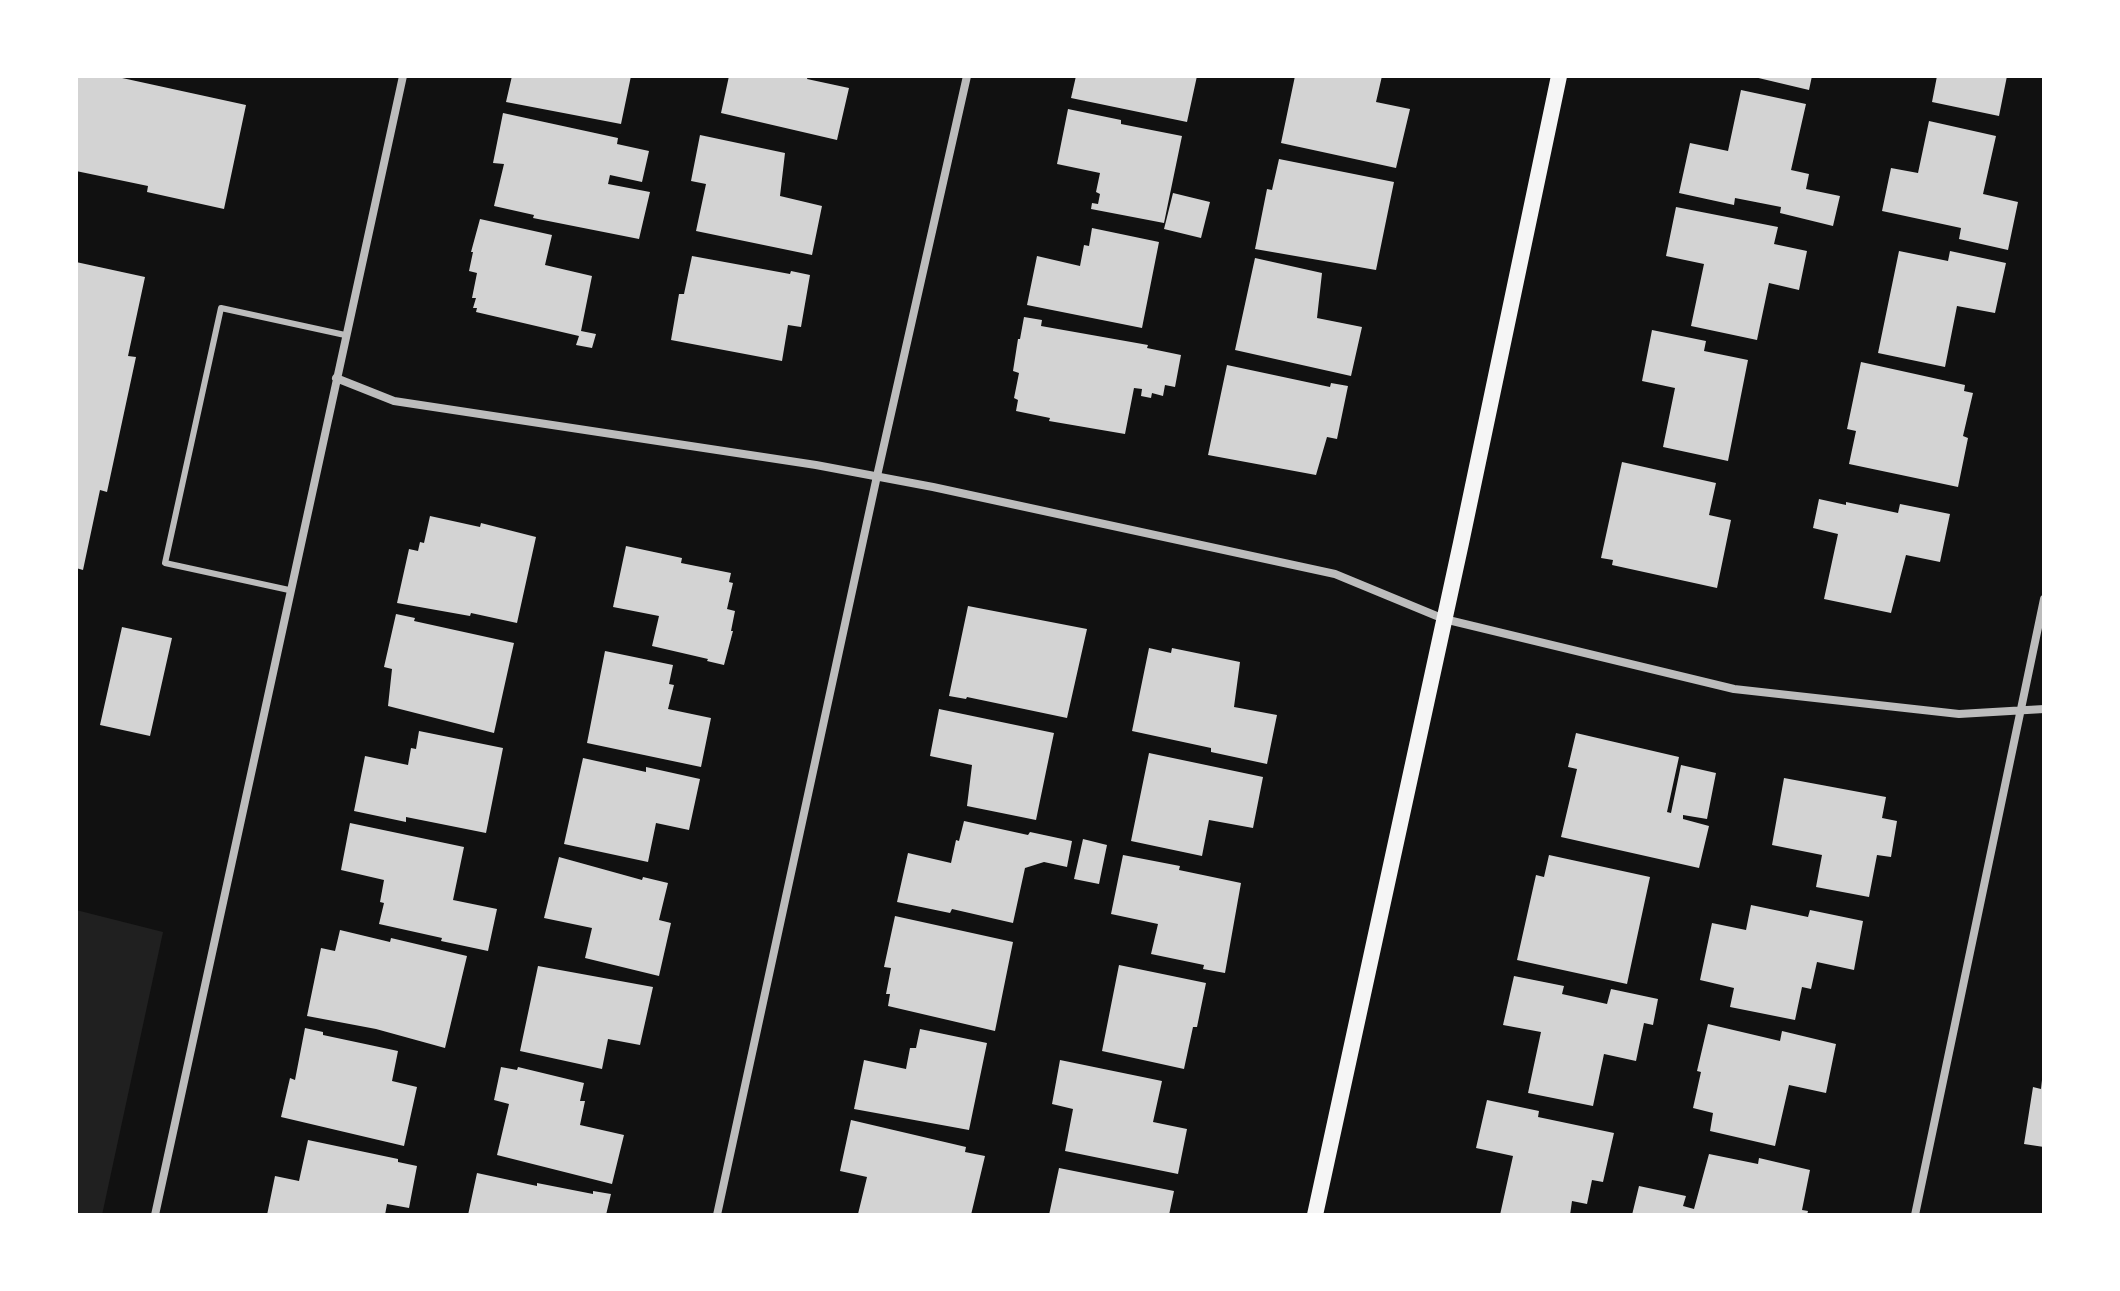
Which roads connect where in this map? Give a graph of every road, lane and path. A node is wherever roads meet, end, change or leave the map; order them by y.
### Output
1 (403, 76) edge
2 (967, 76) edge
3 (1559, 76) edge
4 (345, 335) junction
5 (336, 378) junction
6 (877, 476) junction
7 (289, 590) junction
8 (2044, 599) edge
9 (1444, 619) junction
10 (2044, 709) edge
11 (2023, 711) junction
12 (155, 1215) edge
13 (717, 1215) edge
14 (1315, 1215) edge
15 (1915, 1215) edge

1 - 4 street
2 - 6 street
3 - 9 main road
4 - 5 street
4 - 7 lane
5 - 6 street
5 - 7 street
6 - 9 street
6 - 13 street
7 - 12 street
8 - 11 street
9 - 11 street
9 - 14 main road
10 - 11 street
11 - 15 street

